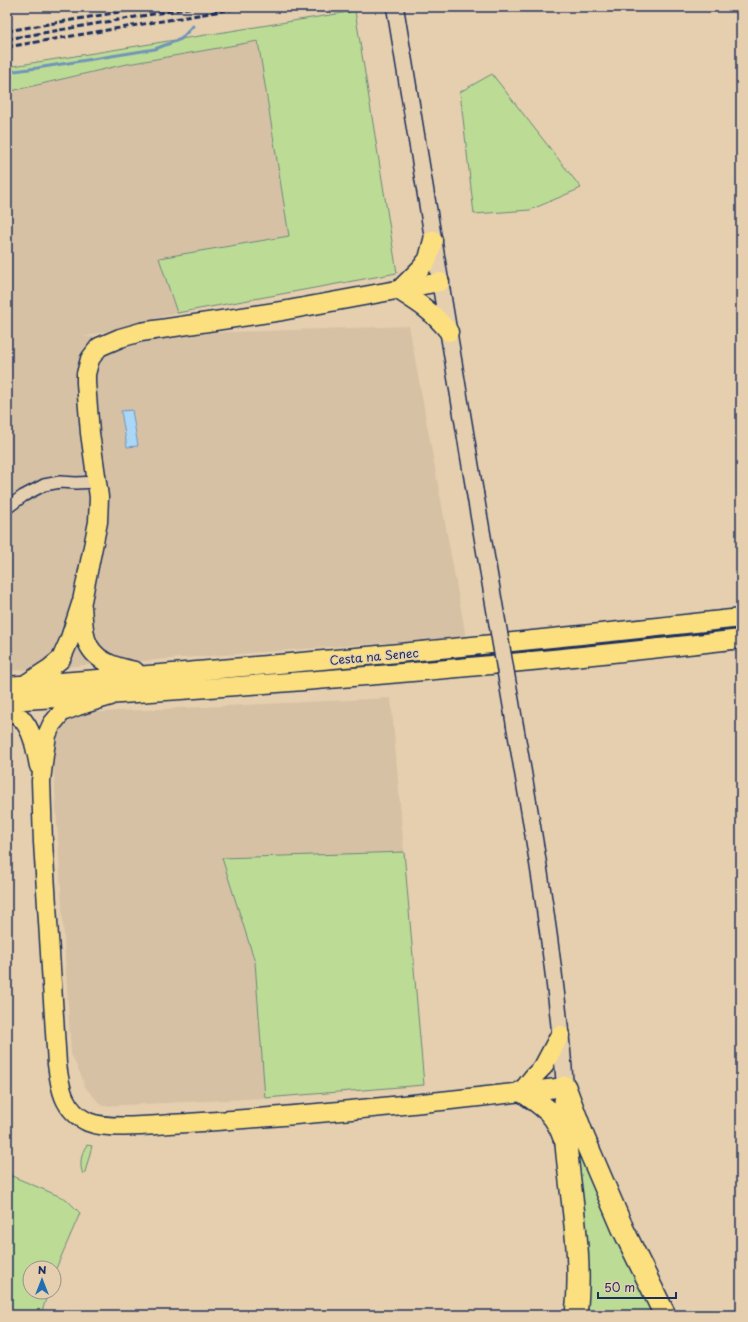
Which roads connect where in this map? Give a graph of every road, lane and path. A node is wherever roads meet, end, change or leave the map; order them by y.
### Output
1 (395, 7) edge
2 (433, 240) junction
3 (440, 282) junction
4 (398, 290) junction
5 (448, 332) junction
6 (97, 482) junction
7 (7, 508) edge
8 (82, 601) junction
9 (741, 618) edge
10 (741, 639) edge
11 (157, 674) junction
12 (25, 684) junction
13 (7, 686) edge
14 (111, 696) junction
15 (7, 701) edge
16 (7, 711) edge
17 (41, 781) junction
18 (560, 1035) junction
19 (565, 1086) junction
20 (522, 1091) junction
21 (566, 1142) junction
22 (576, 1315) edge
23 (665, 1315) edge

1 - 2 main road
2 - 3 main road
2 - 4 main road
3 - 4 main road
3 - 5 main road
4 - 5 main road
4 - 6 main road
5 - 18 main road, bridge
6 - 7 street
6 - 8 main road
8 - 11 main road
8 - 12 main road
9 - 11 main road, Cesta na Senec
10 - 14 main road, Cesta na Senec
11 - 12 main road, Cesta na Senec
12 - 13 main road, Cesta na Senec
14 - 15 main road, Cesta na Senec
14 - 17 main road
16 - 17 main road
17 - 20 main road
18 - 19 main road
18 - 20 main road
19 - 20 main road
19 - 21 highway
19 - 23 highway
20 - 21 highway
21 - 22 highway

